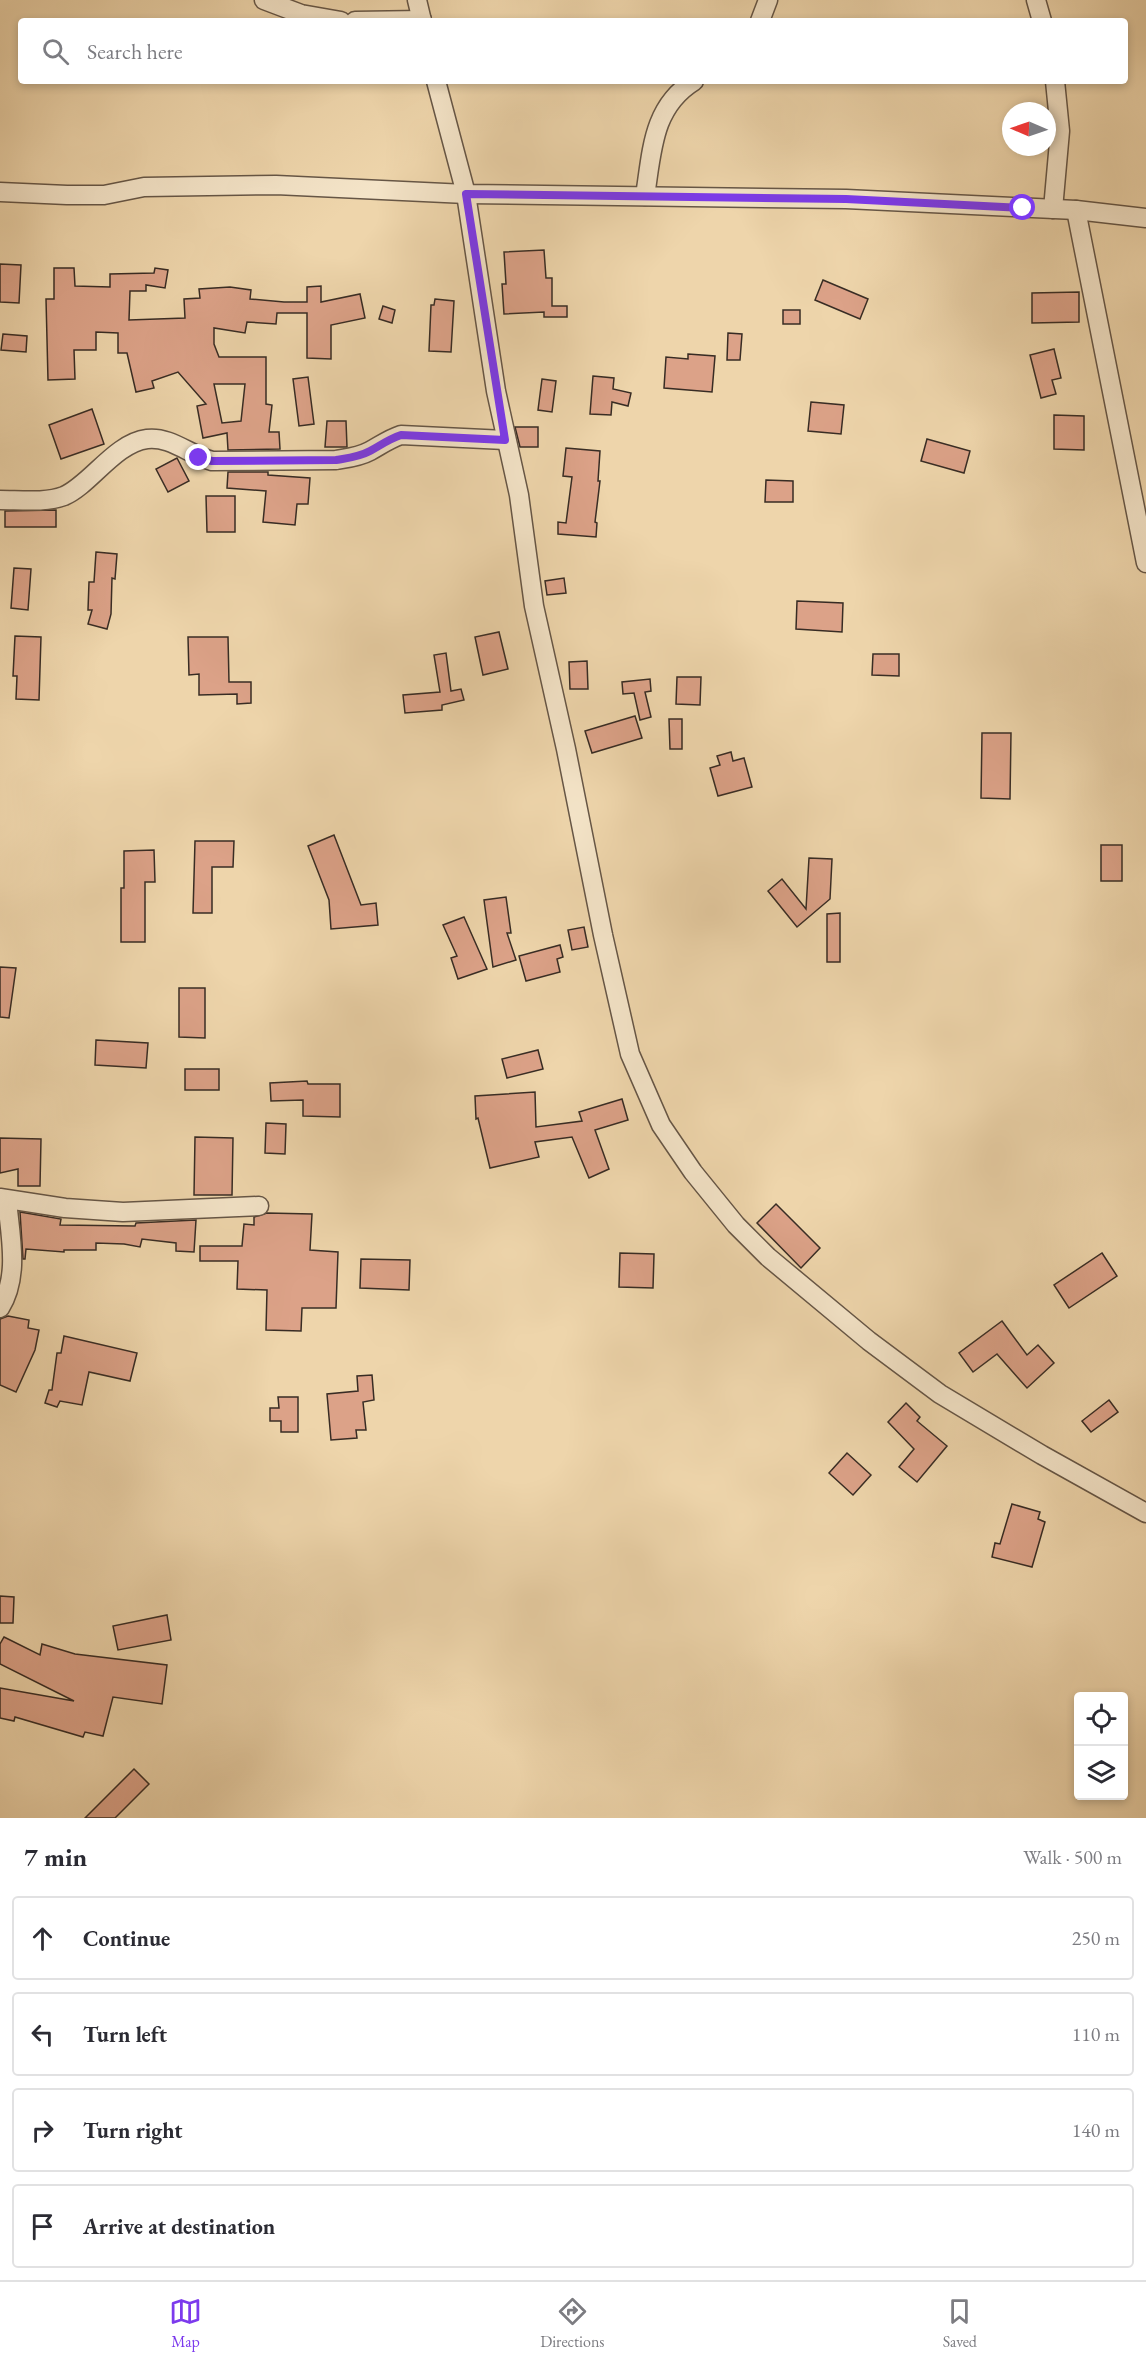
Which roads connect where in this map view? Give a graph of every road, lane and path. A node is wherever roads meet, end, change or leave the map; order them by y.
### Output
1 (264, 0) edge
2 (417, 0) edge
3 (768, 0) edge
4 (1036, 0) edge
5 (323, 18) edge
6 (422, 18) edge
7 (761, 18) edge
8 (1041, 18) edge
9 (437, 84) edge
10 (689, 84) edge
11 (1055, 84) edge
12 (0, 192) edge
13 (466, 194) junction
14 (645, 196) junction
15 (1053, 209) junction
16 (1076, 210) junction
17 (1146, 218) edge
18 (505, 440) junction
19 (0, 500) edge
20 (1146, 563) edge
21 (3, 1199) edge
22 (259, 1206) dead end
23 (0, 1308) edge
24 (1146, 1513) edge

1 - 5 street
2 - 6 street
3 - 7 street
4 - 8 street
9 - 13 street
10 - 14 street
11 - 15 street
12 - 13 street
13 - 14 street
13 - 18 street
14 - 15 street
15 - 16 street
16 - 17 street
16 - 20 street
18 - 19 street
18 - 24 street
21 - 22 street
21 - 23 street

